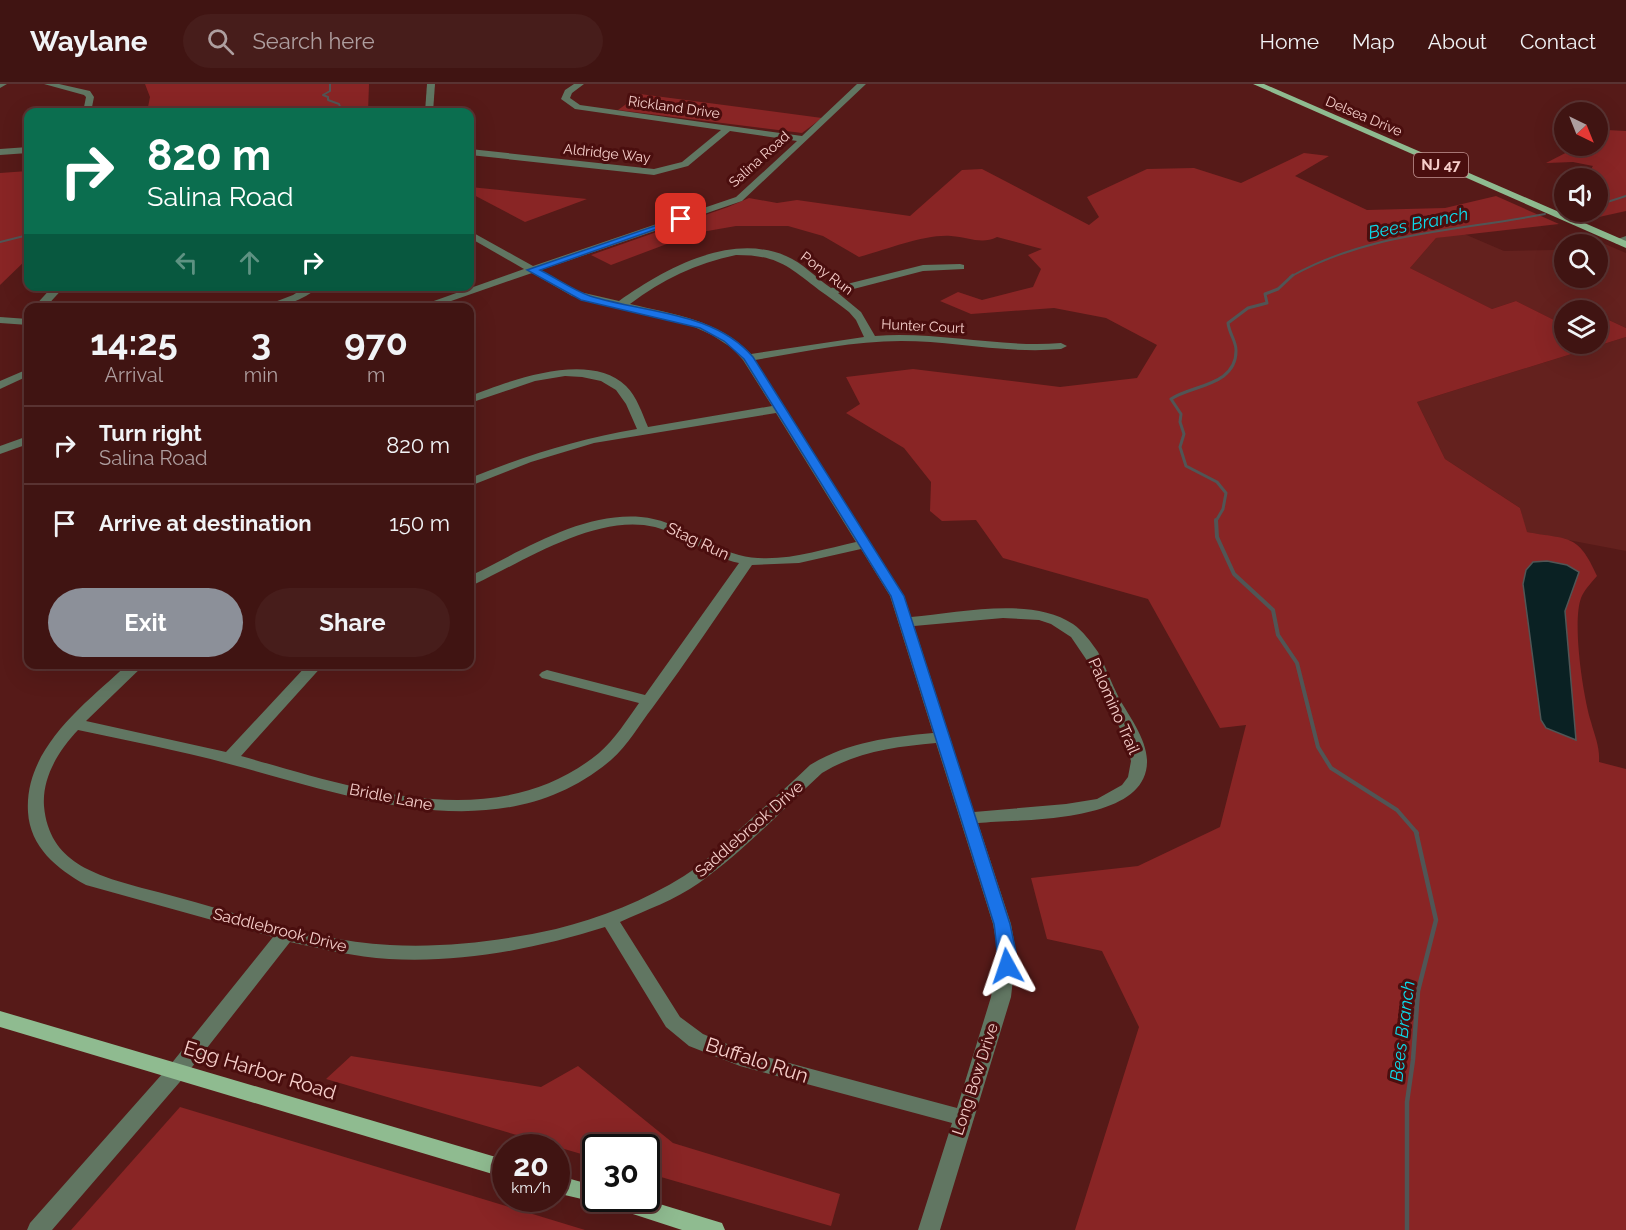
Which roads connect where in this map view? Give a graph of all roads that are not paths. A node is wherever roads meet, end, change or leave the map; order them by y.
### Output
1 (48, 84) edge
2 (431, 84) edge
3 (580, 84) edge
4 (862, 84) edge
5 (1257, 84) edge
6 (88, 108) edge
7 (429, 108) edge
8 (728, 128) junction
9 (804, 138) junction
10 (24, 150) edge
11 (0, 152) edge
12 (474, 152) edge
13 (474, 236) edge
14 (1623, 242) edge
15 (960, 267) dead end
16 (532, 270) junction
17 (474, 290) edge
18 (55, 291) edge
19 (307, 291) edge
20 (470, 291) edge
21 (829, 292) junction
22 (44, 303) edge
23 (279, 303) edge
24 (434, 303) edge
25 (620, 306) junction
26 (0, 320) edge
27 (24, 320) edge
28 (871, 339) junction
29 (1061, 346) dead end
30 (748, 357) junction
31 (24, 374) edge
32 (0, 385) edge
33 (474, 399) edge
34 (779, 409) junction
35 (644, 431) junction
36 (24, 441) edge
37 (0, 450) edge
38 (474, 480) edge
39 (865, 544) junction
40 (748, 561) junction
41 (474, 578) edge
42 (907, 622) junction
43 (133, 669) edge
44 (312, 669) edge
45 (547, 675) dead end
46 (649, 701) junction
47 (76, 724) junction
48 (942, 737) junction
49 (230, 758) junction
50 (968, 818) junction
51 (609, 919) junction
52 (286, 934) junction
53 (0, 1019) edge
54 (178, 1070) junction
55 (963, 1118) junction
56 (492, 1165) edge
57 (653, 1212) edge
58 (38, 1230) edge
59 (714, 1230) edge
60 (929, 1230) edge

1 - 6 street
2 - 7 street
3 - 8 street, Rickland Drive
4 - 9 street, Salina Road
5 - 14 main road, Delsea Drive / NJ 47
8 - 9 street, Rickland Drive
8 - 12 street, Aldridge Way
9 - 16 street, Salina Road
10 - 11 street
13 - 16 street, Long Bow Drive
15 - 21 street
16 - 17 street, Salina Road
16 - 25 street, Long Bow Drive
18 - 22 street
19 - 23 street
20 - 24 street, Salina Road
21 - 25 street, Pony Run
21 - 28 street, Pony Run
25 - 30 street, Long Bow Drive
26 - 27 street
28 - 29 street, Hunter Court
28 - 30 street, Hunter Court
30 - 34 street, Long Bow Drive
31 - 32 street
33 - 35 street
34 - 35 street
34 - 39 street, Long Bow Drive
35 - 38 street
36 - 37 street
39 - 40 street, Stag Run
39 - 42 street, Long Bow Drive
40 - 41 street, Stag Run
40 - 46 street, Bridle Lane
42 - 48 street, Long Bow Drive
42 - 50 street, Palomino Trail
43 - 47 street, Saddlebrook Drive
44 - 49 street
45 - 46 street
46 - 49 street, Bridle Lane
47 - 49 street, Bridle Lane
47 - 52 street, Saddlebrook Drive
48 - 50 street, Long Bow Drive
48 - 51 street, Saddlebrook Drive
50 - 55 street, Long Bow Drive
51 - 52 street, Saddlebrook Drive
51 - 55 street, Buffalo Run
52 - 54 street
53 - 54 main road, Egg Harbor Road
54 - 56 main road, Egg Harbor Road
54 - 58 street
55 - 60 street, Long Bow Drive
57 - 59 main road

